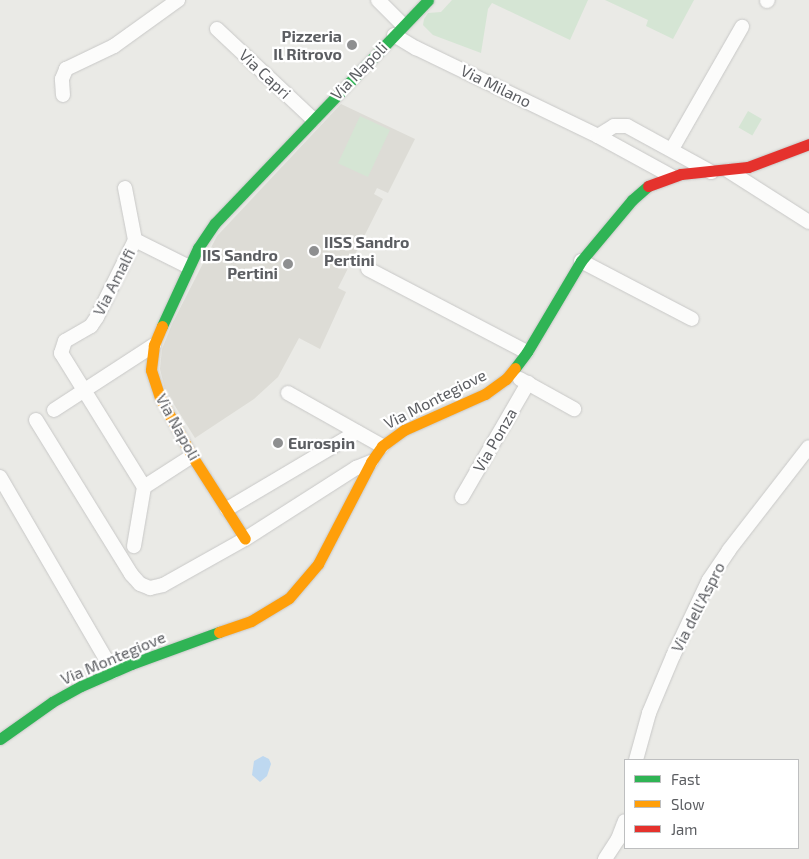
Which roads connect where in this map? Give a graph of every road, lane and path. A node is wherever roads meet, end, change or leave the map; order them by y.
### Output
1 (178, 0) edge
2 (378, 0) edge
3 (428, 0) edge
4 (742, 27) dead end
5 (217, 29) dead end
6 (399, 30) junction
7 (63, 95) dead end
8 (313, 119) junction
9 (598, 136) junction
10 (809, 144) edge
11 (672, 150) junction
12 (729, 171) junction
13 (711, 172) junction
14 (671, 176) junction
15 (125, 188) dead end
16 (809, 222) edge
17 (135, 240) junction
18 (581, 261) junction
19 (189, 267) junction
20 (368, 269) dead end
21 (692, 319) dead end
22 (154, 345) junction
23 (527, 352) junction
24 (511, 373) junction
25 (528, 383) junction
26 (84, 391) junction
27 (288, 393) dead end
28 (574, 409) dead end
29 (54, 410) dead end
30 (36, 420) dead end
31 (357, 432) junction
32 (382, 446) junction
33 (809, 447) edge
34 (192, 456) junction
35 (371, 462) junction
36 (0, 477) edge
37 (144, 488) junction
38 (462, 497) dead end
39 (227, 509) junction
40 (245, 539) junction
41 (134, 546) dead end
42 (113, 672) junction
43 (0, 739) edge
44 (636, 759) edge
45 (624, 824) edge
46 (605, 859) edge

1 - 7 street
2 - 6 street, Via Milano
3 - 6 street, Via Napoli
4 - 11 street
5 - 8 street, Via Capri
6 - 8 street, Via Napoli
6 - 9 street, Via Milano
8 - 19 street, Via Napoli
9 - 11 street
9 - 14 street, Via Milano
10 - 12 street, Via Montegiove
11 - 13 street
12 - 13 street, Via Montegiove
12 - 16 street
13 - 14 street, Via Montegiove
14 - 18 street, Via Montegiove
15 - 17 street, Via Amalfi
17 - 19 street, Via Amalfi
17 - 26 street, Via Amalfi
18 - 21 street
18 - 23 street, Via Montegiove
19 - 22 street, Via Napoli
20 - 23 street
22 - 26 street
22 - 34 street, Via Napoli
23 - 24 street, Via Montegiove
24 - 25 street
24 - 32 street, Via Montegiove
25 - 28 street
25 - 38 street, Via Ponza
26 - 29 street
26 - 37 street, Via Amalfi
27 - 31 street
30 - 40 street
31 - 32 street
31 - 39 street
32 - 35 street, Via Montegiove
33 - 44 street, Via dell'Aspro
34 - 37 street
34 - 39 street, Via Napoli
35 - 40 street
35 - 42 street, Via Montegiove
36 - 42 street
37 - 41 street
39 - 40 street, Via Napoli
42 - 43 street, Via Montegiove
45 - 46 street

